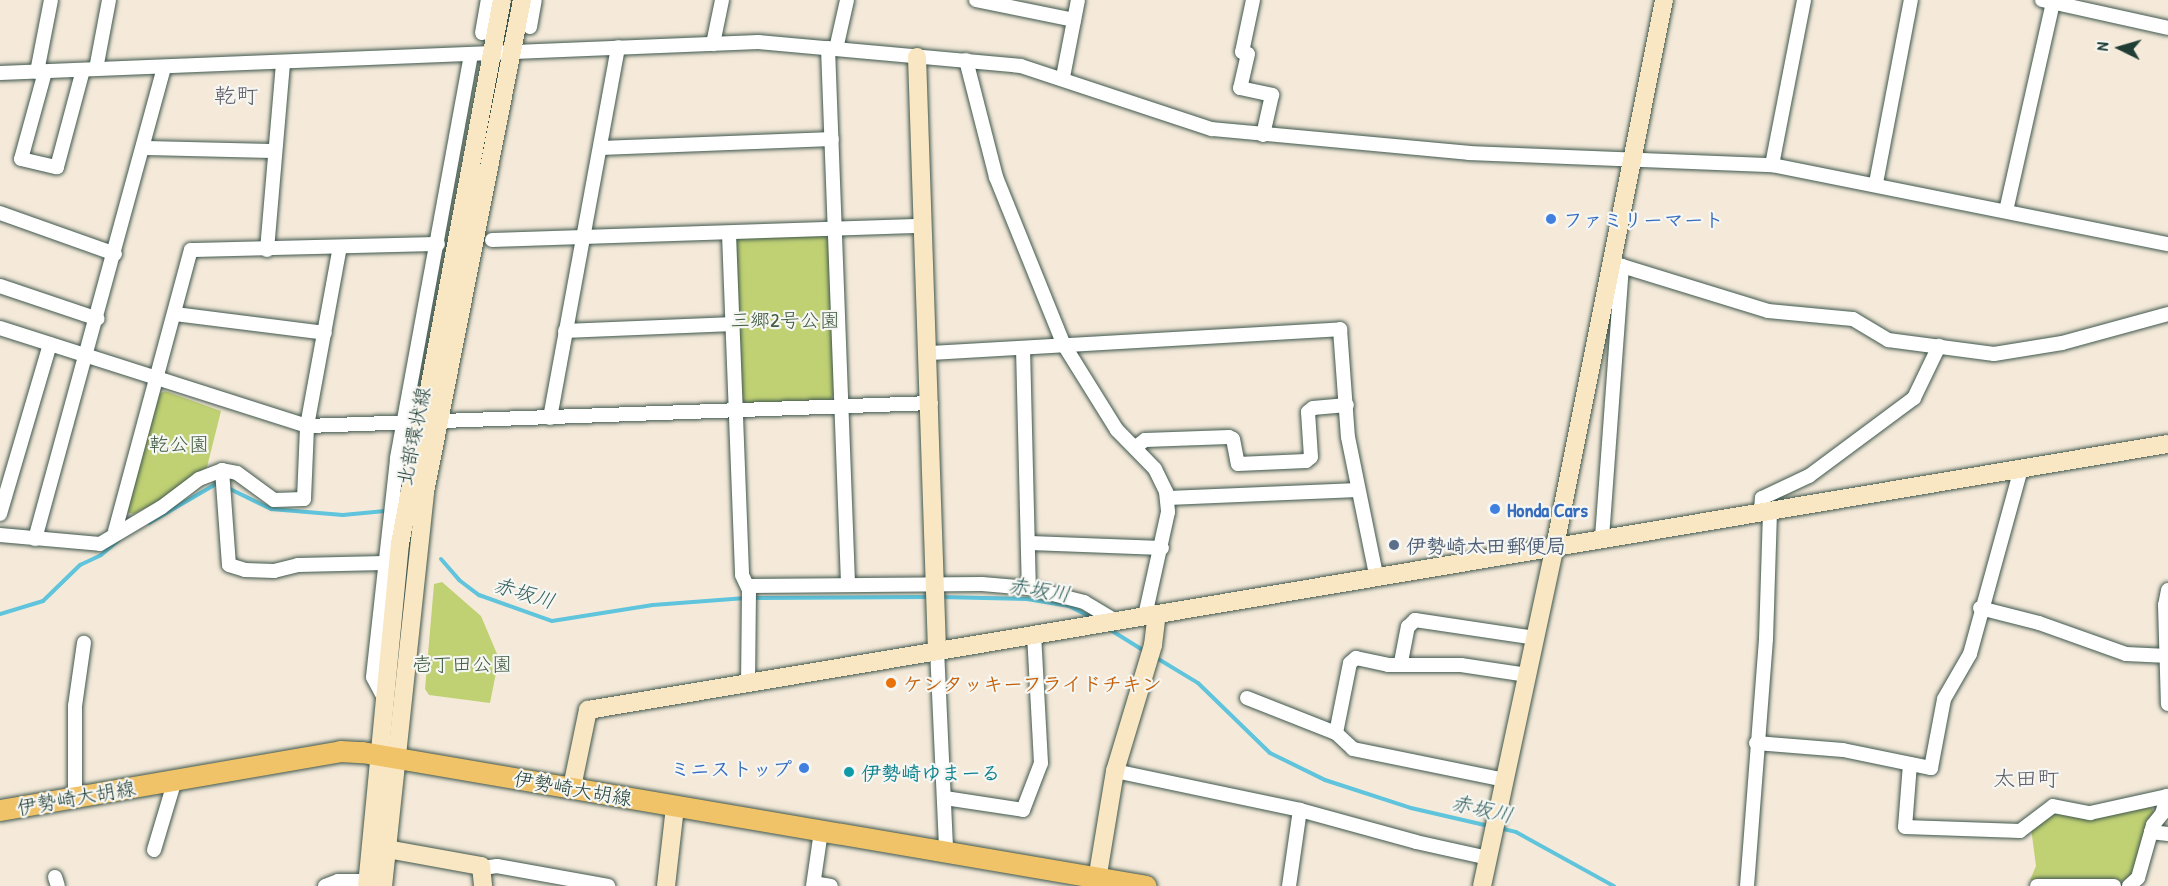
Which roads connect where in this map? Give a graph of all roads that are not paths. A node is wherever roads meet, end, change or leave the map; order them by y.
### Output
1 (51, 0) edge
2 (109, 0) edge
3 (488, 0) edge
4 (494, 0) edge
5 (502, 0) edge
6 (522, 0) edge
7 (535, 0) edge
8 (722, 0) edge
9 (847, 0) edge
10 (976, 0) edge
11 (1078, 0) edge
12 (1253, 0) edge
13 (1664, 0) edge
14 (1804, 0) edge
15 (1911, 0) edge
16 (2047, 1) edge
17 (498, 19) junction
18 (1074, 20) junction
19 (530, 27) dead end
20 (2168, 28) edge
21 (482, 33) dead end
22 (712, 44) junction
23 (618, 47) junction
24 (832, 49) junction
25 (511, 52) junction
26 (492, 53) junction
27 (471, 55) junction
28 (917, 57) junction
29 (966, 60) junction
30 (283, 63) junction
31 (164, 68) junction
32 (89, 69) junction
33 (41, 72) junction
34 (0, 73) edge
35 (1062, 77) junction
36 (1263, 135) junction
37 (832, 139) junction
38 (143, 148) junction
39 (601, 148) junction
40 (275, 151) junction
41 (1631, 158) junction
42 (1772, 165) junction
43 (1876, 183) junction
44 (2006, 212) junction
45 (0, 213) edge
46 (923, 226) junction
47 (835, 230) junction
48 (729, 234) junction
49 (492, 240) dead end
50 (582, 240) junction
51 (438, 244) junction
52 (2168, 244) edge
53 (340, 247) junction
54 (267, 250) junction
55 (115, 254) junction
56 (0, 286) edge
57 (175, 314) junction
58 (2168, 314) edge
59 (98, 319) junction
60 (733, 324) junction
61 (0, 328) edge
62 (565, 331) junction
63 (325, 333) junction
64 (50, 345) junction
65 (1064, 345) junction
66 (1940, 346) junction
67 (1023, 348) junction
68 (929, 353) junction
69 (87, 356) junction
70 (158, 380) junction
71 (931, 403) junction
72 (1347, 405) junction
73 (842, 408) junction
74 (735, 412) junction
75 (550, 418) junction
76 (420, 423) junction
77 (307, 426) junction
78 (2168, 444) edge
79 (1137, 446) junction
80 (2020, 469) junction
81 (222, 470) junction
82 (1358, 490) junction
83 (1168, 498) junction
84 (1765, 510) junction
85 (0, 514) edge
86 (115, 531) junction
87 (0, 535) edge
88 (1602, 538) junction
89 (35, 539) junction
90 (1030, 543) junction
91 (1555, 546) junction
92 (1162, 548) junction
93 (384, 563) junction
94 (1376, 575) junction
95 (848, 584) junction
96 (748, 586) junction
97 (936, 587) junction
98 (1029, 588) junction
99 (2168, 590) edge
100 (1980, 608) junction
101 (1151, 615) junction
102 (1116, 621) junction
103 (1034, 635) junction
104 (2168, 635) edge
105 (1535, 638) junction
106 (84, 644) dead end
107 (937, 649) junction
108 (2168, 656) edge
109 (1401, 662) junction
110 (1527, 675) junction
111 (748, 681) junction
112 (383, 696) junction
113 (1247, 698) dead end
114 (2168, 704) edge
115 (1336, 733) junction
116 (1756, 742) junction
117 (387, 756) junction
118 (1910, 764) junction
119 (1115, 771) junction
120 (175, 780) junction
121 (1505, 780) junction
122 (573, 787) junction
123 (2168, 796) edge
124 (75, 797) junction
125 (945, 798) junction
126 (675, 807) junction
127 (0, 810) edge
128 (1300, 810) junction
129 (821, 831) junction
130 (2151, 832) junction
131 (2168, 834) edge
132 (387, 849) junction
133 (154, 850) dead end
134 (946, 851) junction
135 (1488, 858) junction
136 (483, 877) edge
137 (1096, 882) edge
138 (572, 883) edge
139 (813, 884) edge
140 (373, 885) edge
141 (325, 886) edge
142 (608, 886) edge
143 (666, 886) edge
144 (831, 886) edge
145 (1146, 886) edge
146 (1289, 886) edge
147 (1482, 886) edge
148 (1747, 886) edge
149 (2037, 886) edge
150 (2114, 886) edge
151 (2129, 886) edge

1 - 33 street
2 - 32 street
3 - 21 street
4 - 17 street
5 - 17 street, 北部環状線
6 - 25 street, 北部環状線
7 - 19 street
8 - 22 street
9 - 24 street
10 - 18 street
11 - 18 street
12 - 36 street
13 - 41 street
14 - 42 street
15 - 43 street
16 - 20 street
16 - 44 street
17 - 26 street, 北部環状線
18 - 35 street
22 - 23 street
22 - 24 street
23 - 25 street
23 - 39 street
24 - 28 street
24 - 37 street
25 - 26 street
25 - 76 street, 北部環状線
26 - 27 street
26 - 76 street, 北部環状線
27 - 30 street
27 - 51 street
28 - 29 street
28 - 46 street
29 - 35 street
29 - 65 street
30 - 31 street
30 - 40 street
31 - 32 street
31 - 38 street
32 - 33 street
32 - 33 street
33 - 34 street
35 - 36 street
36 - 41 street
37 - 39 street
37 - 47 street
38 - 40 street
38 - 55 street
39 - 50 street
40 - 54 street
41 - 42 street
41 - 91 street
42 - 43 street
43 - 44 street
44 - 52 street
45 - 55 street
46 - 47 street
46 - 68 street
47 - 48 street
47 - 73 street
48 - 50 street
48 - 60 street
49 - 50 street
50 - 62 street
51 - 53 street
51 - 76 street
53 - 54 street
53 - 63 street
54 - 57 street
55 - 59 street
56 - 59 street
57 - 63 street
57 - 70 street
58 - 66 street
59 - 69 street
60 - 62 street
60 - 74 street
61 - 64 street
62 - 75 street
63 - 77 street
64 - 69 street
64 - 85 street
65 - 67 street
65 - 72 street
65 - 79 street
66 - 84 street
66 - 88 street
67 - 68 street
67 - 90 street
68 - 71 street
69 - 70 street
69 - 89 street
70 - 77 street
70 - 86 street
71 - 73 street
71 - 97 street
72 - 79 street
72 - 82 street
73 - 74 street
73 - 95 street
74 - 75 street
74 - 96 street
75 - 76 street
76 - 77 street
76 - 93 street
76 - 112 street, 北部環状線
76 - 117 street, 北部環状線
77 - 81 street
78 - 80 street
79 - 83 street
80 - 84 street
80 - 100 street
81 - 86 street
81 - 93 street
82 - 83 street
82 - 94 street
83 - 92 street
84 - 88 street
84 - 116 street
86 - 89 street
87 - 89 street
88 - 91 street
90 - 92 street
90 - 98 street
91 - 94 street
91 - 105 street
92 - 101 street
93 - 112 street
94 - 101 street
95 - 96 street
95 - 97 street
96 - 111 street
97 - 98 street
97 - 107 street
98 - 102 street
99 - 104 street
100 - 108 street
100 - 118 street
101 - 102 street
101 - 119 street
102 - 103 street
103 - 107 street
103 - 125 street
104 - 108 street
105 - 109 street
105 - 110 street
106 - 124 street
107 - 111 street
107 - 125 street
108 - 114 street
109 - 110 street
109 - 115 street
110 - 121 street
111 - 122 street
112 - 117 street, 北部環状線
113 - 115 street
115 - 121 street
116 - 118 street
116 - 148 street
117 - 120 main road, 伊勢崎大胡線
117 - 122 main road, 伊勢崎大胡線
117 - 132 street, 北部環状線
117 - 140 street, 北部環状線
118 - 123 street
119 - 128 street
119 - 137 street
120 - 124 main road, 伊勢崎大胡線
120 - 133 street
121 - 135 street
122 - 126 main road, 伊勢崎大胡線
123 - 130 street
124 - 127 main road, 伊勢崎大胡線
125 - 134 street
126 - 129 main road, 伊勢崎大胡線
126 - 143 street
128 - 135 street
128 - 146 street
129 - 134 main road, 伊勢崎大胡線
129 - 139 street
130 - 131 street
130 - 151 street
132 - 136 street
132 - 140 street, 北部環状線
134 - 137 main road, 伊勢崎大胡線
135 - 147 street
136 - 138 street
137 - 145 main road, 伊勢崎大胡線
138 - 142 street
139 - 144 street
140 - 141 street
149 - 150 street

